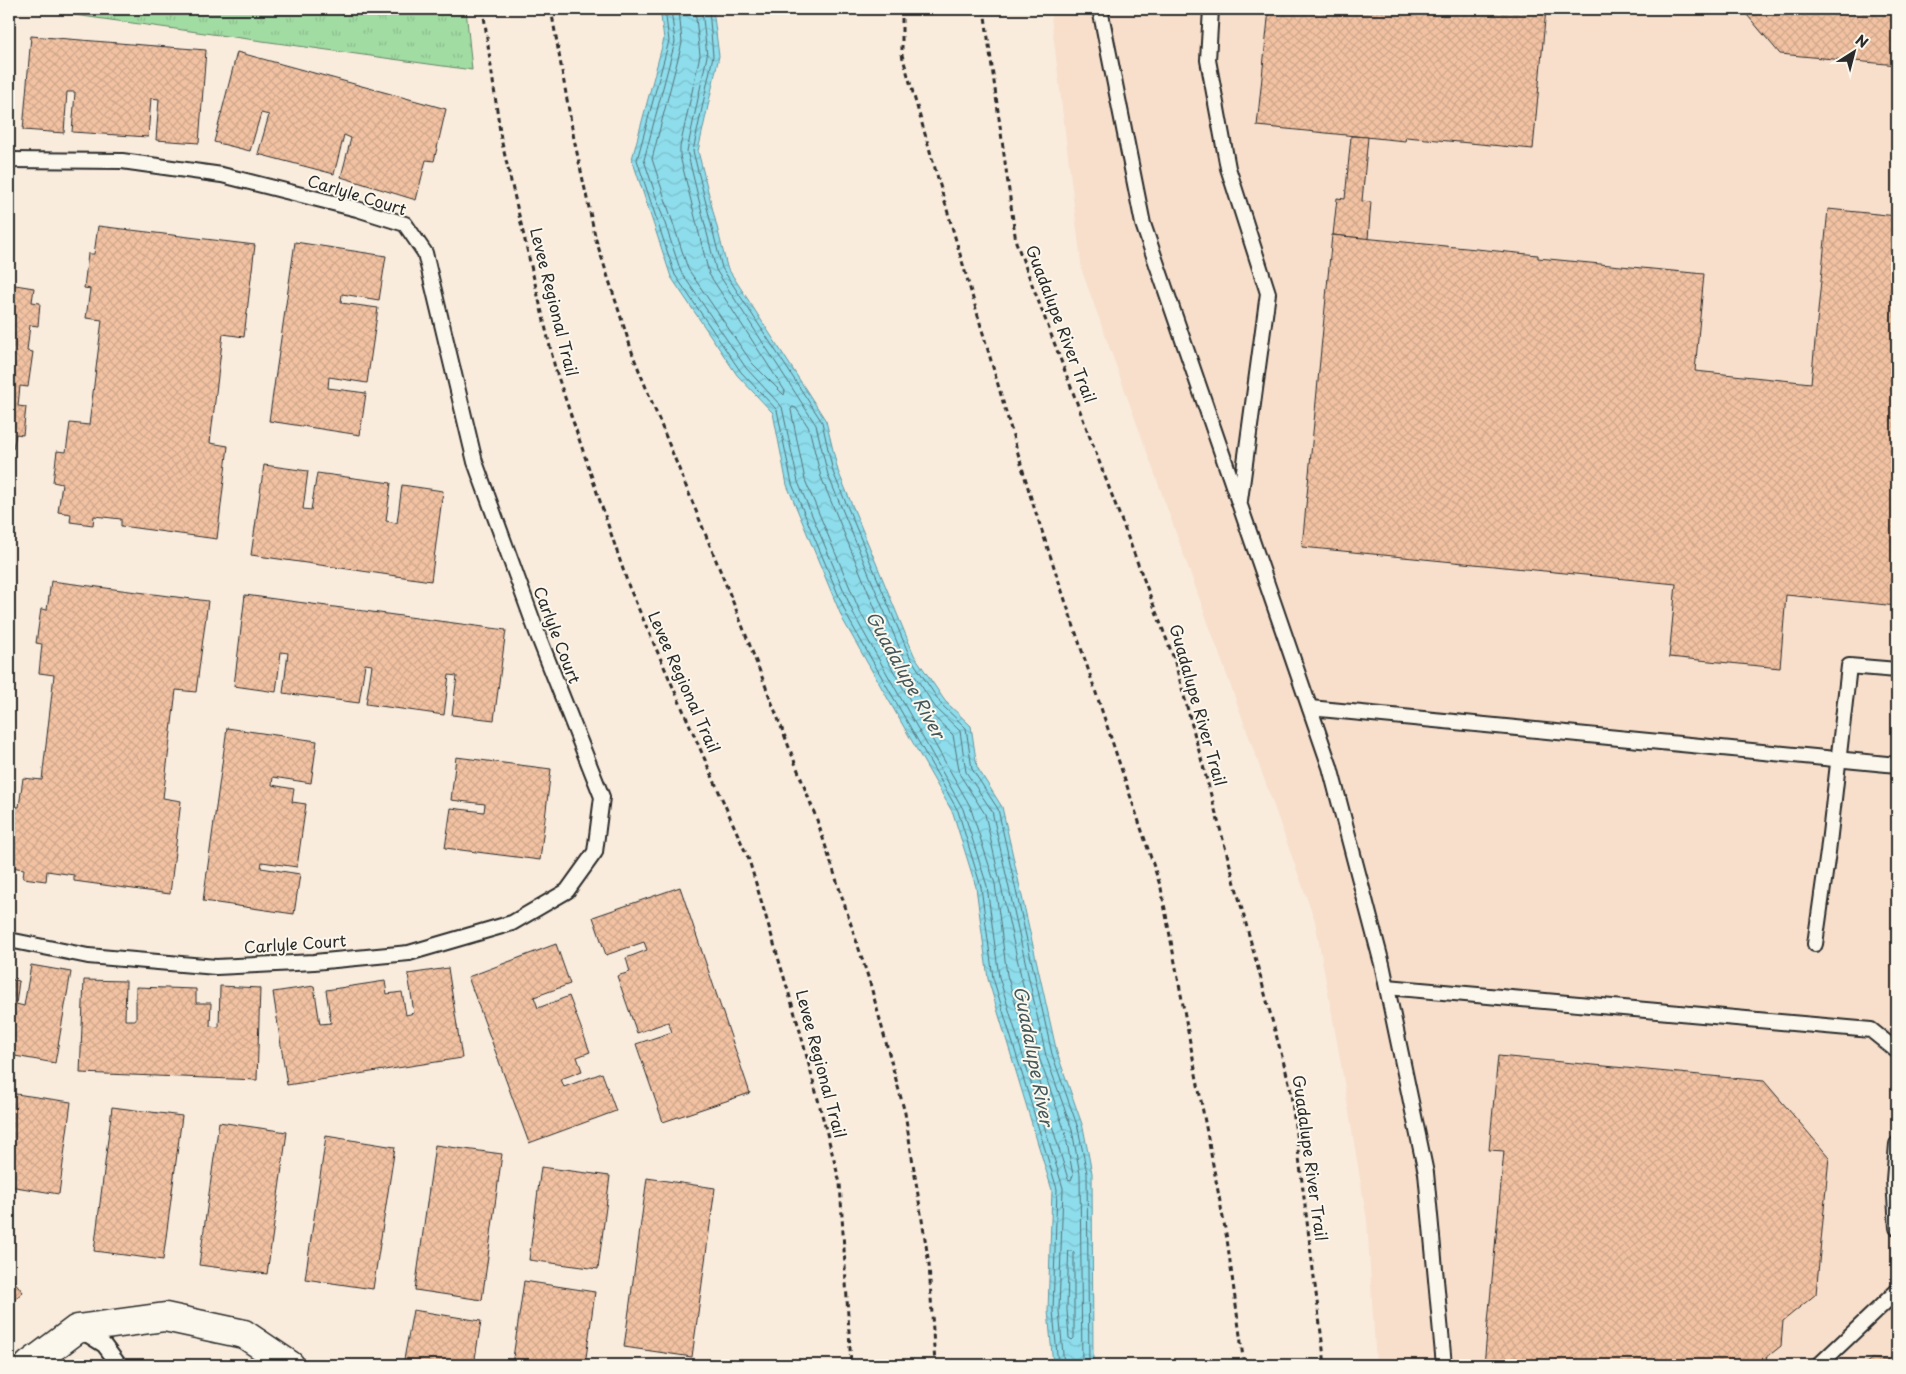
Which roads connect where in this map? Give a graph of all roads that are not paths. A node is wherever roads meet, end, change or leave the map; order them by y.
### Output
1 (1100, 9) edge
2 (1211, 9) edge
3 (9, 160) edge
4 (1240, 504) junction
5 (1897, 670) edge
6 (1310, 708) junction
7 (1838, 759) junction
8 (1897, 765) edge
9 (9, 940) edge
10 (1815, 944) dead end
11 (1387, 987) junction
12 (1897, 1051) edge
13 (1897, 1144) edge
14 (1897, 1228) edge
15 (1897, 1291) edge
16 (77, 1329) junction
17 (29, 1365) edge
18 (119, 1365) edge
19 (290, 1365) edge
20 (1444, 1365) edge
21 (1819, 1365) edge

1 - 4 lane
2 - 4 lane
3 - 9 lane, Carlyle Court
4 - 6 lane
5 - 7 lane
6 - 7 lane
6 - 11 lane
7 - 8 lane
7 - 10 lane
11 - 12 lane
11 - 20 lane
13 - 14 lane
15 - 21 lane
16 - 17 street
16 - 18 lane
16 - 19 street

